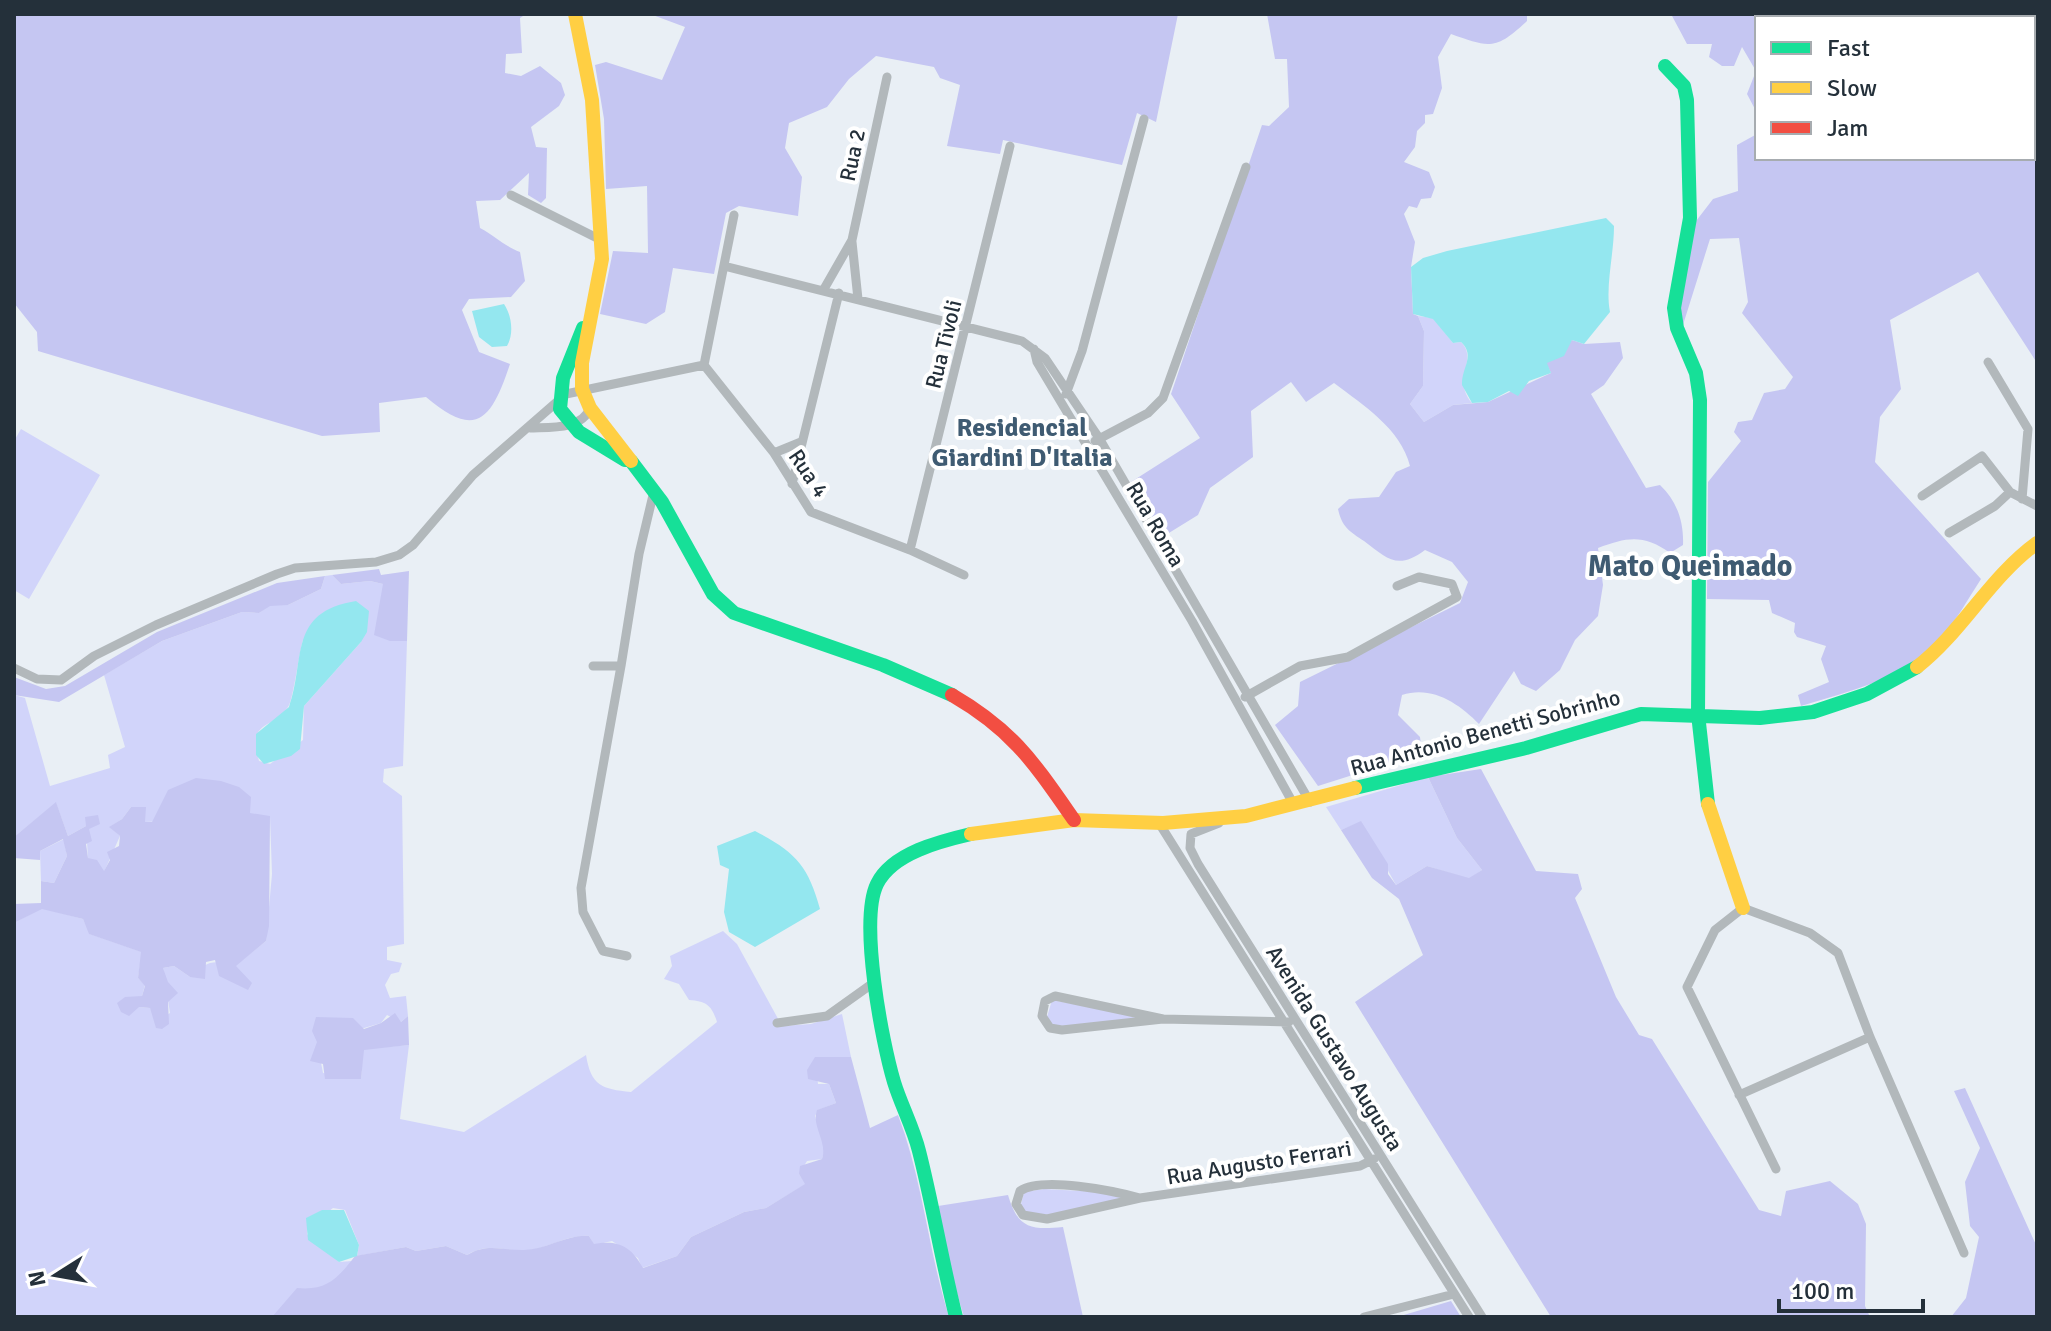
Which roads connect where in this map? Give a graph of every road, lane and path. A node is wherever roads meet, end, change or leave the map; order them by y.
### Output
1 (575, 14) edge
2 (1665, 66) dead end
3 (887, 77) dead end
4 (1144, 119) dead end
5 (1010, 146) dead end
6 (1246, 167) dead end
7 (511, 195) dead end
8 (734, 215) dead end
9 (601, 240) junction
10 (852, 240) junction
11 (724, 266) junction
12 (824, 289) junction
13 (839, 293) junction
14 (596, 299) junction
15 (858, 299) junction
16 (965, 327) junction
17 (1988, 362) dead end
18 (704, 365) junction
19 (582, 389) junction
20 (1064, 395) junction
21 (558, 400) junction
22 (590, 408) junction
23 (569, 425) junction
24 (530, 428) junction
25 (1099, 438) junction
26 (801, 442) junction
27 (1088, 444) junction
28 (774, 453) junction
29 (632, 465) junction
30 (792, 484) junction
31 (654, 491) junction
32 (2010, 492) junction
33 (1922, 496) dead end
34 (2022, 499) junction
35 (2037, 506) edge
36 (1949, 533) dead end
37 (2037, 543) edge
38 (910, 550) junction
39 (964, 575) dead end
40 (1397, 586) dead end
41 (1203, 615) junction
42 (1192, 621) junction
43 (593, 666) dead end
44 (621, 666) junction
45 (14, 668) edge
46 (1248, 695) junction
47 (1239, 701) junction
48 (1698, 714) junction
49 (1310, 802) junction
50 (1294, 805) junction
51 (1234, 818) junction
52 (1074, 820) junction
53 (1159, 823) junction
54 (1743, 908) junction
55 (627, 956) dead end
56 (876, 981) junction
57 (1163, 1019) junction
58 (1298, 1021) junction
59 (777, 1023) dead end
60 (1287, 1023) junction
61 (1870, 1037) junction
62 (1739, 1095) junction
63 (1381, 1155) junction
64 (1371, 1161) junction
65 (1776, 1169) dead end
66 (1140, 1198) junction
67 (1964, 1253) dead end
68 (1454, 1294) junction
69 (956, 1317) edge
70 (1364, 1317) edge
71 (1469, 1317) edge
72 (1482, 1317) edge

1 - 9 street
2 - 48 street
3 - 10 street, Rua 2
4 - 20 street
5 - 16 street, Rua Tivoli
6 - 25 street
7 - 9 street
8 - 11 street
9 - 14 street
10 - 12 street, Rua 2
10 - 15 street, Rua 2
11 - 12 street
11 - 18 street
12 - 13 street
13 - 15 street
13 - 26 street
14 - 19 street
14 - 21 street
15 - 16 street
16 - 20 street, Rua Roma
16 - 38 street, Rua Tivoli
17 - 34 street
18 - 19 street
18 - 28 street, Rua 4
19 - 21 street
19 - 22 street
20 - 25 street, Rua Roma
20 - 27 street, Rua Roma
21 - 23 street
21 - 24 street
22 - 23 street
22 - 29 street
23 - 24 street
23 - 29 street
24 - 45 street
25 - 27 street
25 - 41 street, Rua Roma
26 - 28 street
26 - 30 street
27 - 42 street, Rua Roma
28 - 30 street, Rua 4
29 - 31 street
30 - 38 street, Rua 4
31 - 44 street
31 - 52 street
32 - 33 street
32 - 34 street
32 - 36 street
34 - 35 street
37 - 48 street, Rua Antonio Benetti Sobrinho
38 - 39 street, Rua 4
40 - 46 street
41 - 42 street
41 - 46 street, Rua Roma
42 - 47 street, Rua Roma
43 - 44 street
44 - 55 street
46 - 47 street
46 - 49 street, Rua Roma
47 - 50 street, Rua Roma
48 - 49 street, Rua Antonio Benetti Sobrinho
48 - 54 street
49 - 50 street, Rua Antonio Benetti Sobrinho
50 - 51 street, Rua Antonio Benetti Sobrinho
51 - 53 street, Rua Antonio Benetti Sobrinho
51 - 58 street, Avenida Gustavo Augusta
52 - 53 street, Rua Antonio Benetti Sobrinho
52 - 56 street, Rua Antonio Benetti Sobrinho
53 - 60 street, Avenida Gustavo Augusta
54 - 61 street
54 - 62 street
56 - 59 street
56 - 69 street, Rua Antonio Benetti Sobrinho
57 - 57 street
57 - 60 street
58 - 60 street
58 - 63 street, Avenida Gustavo Augusta
60 - 64 street, Avenida Gustavo Augusta
61 - 62 street
61 - 67 street
62 - 65 street
63 - 64 street, Rua Augusto Ferrari
63 - 72 street, Avenida Gustavo Augusta
64 - 66 street, Rua Augusto Ferrari
64 - 68 street, Avenida Gustavo Augusta
66 - 66 street, Rua Augusto Ferrari
68 - 70 street
68 - 71 street, Avenida Gustavo Augusta

